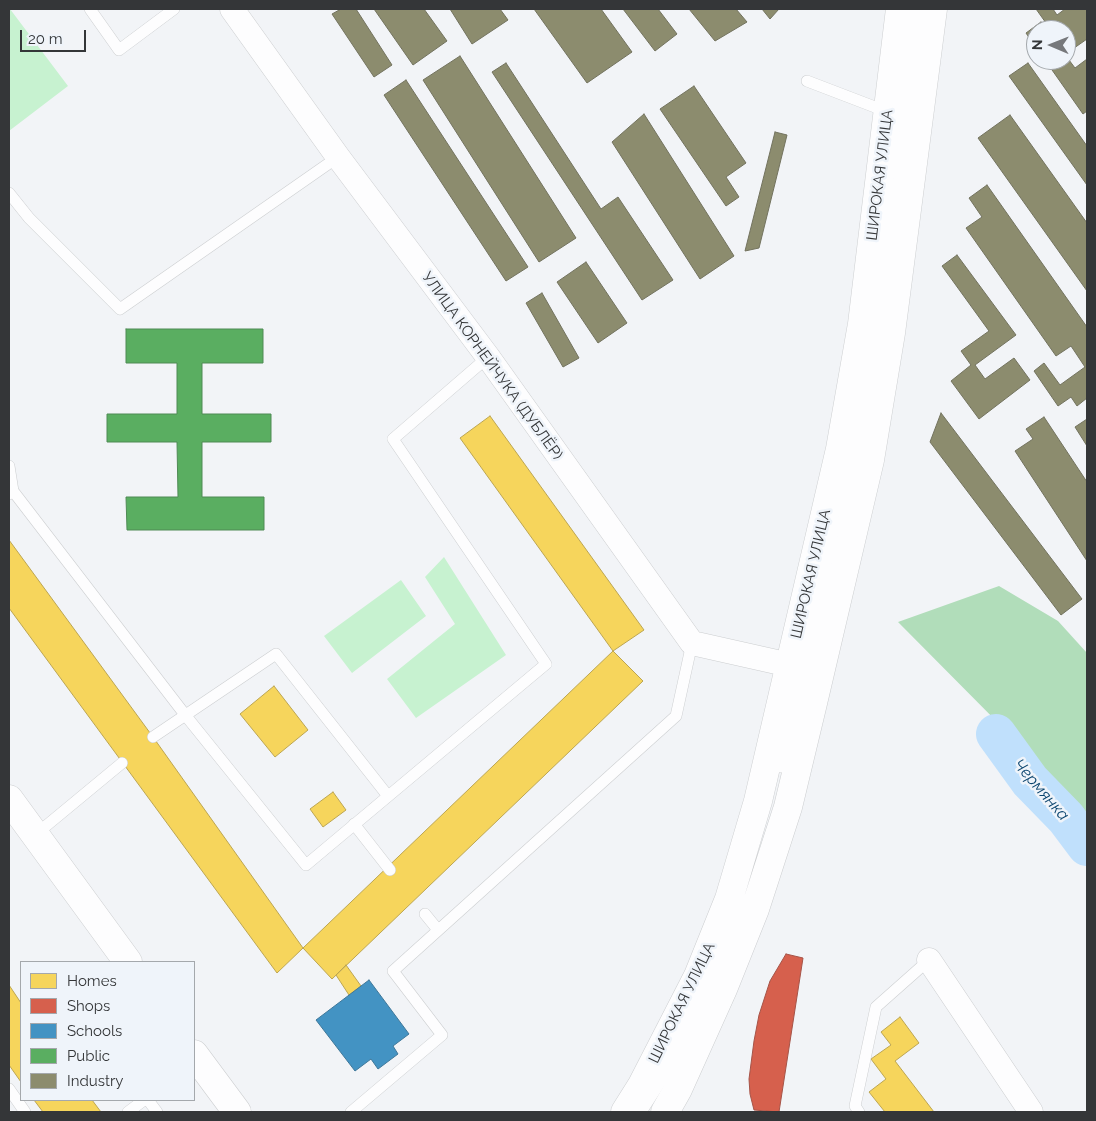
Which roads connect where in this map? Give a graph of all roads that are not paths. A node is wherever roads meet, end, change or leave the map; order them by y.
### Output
1 (90, 9) edge
2 (174, 9) edge
3 (232, 9) edge
4 (900, 9) edge
5 (916, 9) edge
6 (933, 9) edge
7 (807, 81) dead end
8 (888, 112) junction
9 (338, 157) junction
10 (9, 193) edge
11 (488, 357) junction
12 (9, 466) edge
13 (11, 493) edge
14 (692, 642) junction
15 (789, 668) junction
16 (186, 716) junction
17 (153, 737) dead end
18 (122, 763) dead end
19 (778, 774) dead end
20 (388, 796) junction
21 (9, 799) edge
22 (354, 824) junction
23 (35, 835) junction
24 (390, 870) dead end
25 (747, 886) dead end
26 (425, 914) dead end
27 (438, 930) junction
28 (929, 960) joint
29 (127, 961) edge
30 (195, 1056) edge
31 (9, 1089) edge
32 (143, 1101) edge
33 (149, 1101) edge
34 (25, 1112) edge
35 (128, 1112) edge
36 (157, 1112) edge
37 (237, 1112) edge
38 (351, 1112) edge
39 (625, 1112) edge
40 (641, 1112) edge
41 (665, 1112) edge
42 (859, 1112) edge
43 (1031, 1112) edge

1 - 2 lane
3 - 9 street, УЛИЦА КОРНЕЙЧУКА (ДУБЛЁР)
4 - 8 main road, ШИРОКАЯ УЛИЦА
5 - 19 lane, ШИРОКАЯ УЛИЦА
6 - 41 main road, ШИРОКАЯ УЛИЦА
7 - 8 lane
8 - 15 main road, ШИРОКАЯ УЛИЦА
9 - 10 lane
9 - 11 street, УЛИЦА КОРНЕЙЧУКА (ДУБЛЁР)
11 - 14 street, УЛИЦА КОРНЕЙЧУКА (ДУБЛЁР)
11 - 20 lane
12 - 13 lane
13 - 16 lane
14 - 15 street
14 - 27 lane
15 - 39 main road, ШИРОКАЯ УЛИЦА
16 - 17 lane
16 - 20 lane
16 - 22 lane
18 - 23 lane
20 - 22 lane
21 - 23 main road
22 - 24 lane
23 - 29 main road
25 - 40 lane, ШИРОКАЯ УЛИЦА
26 - 27 lane
27 - 38 lane
28 - 42 lane
28 - 43 street
30 - 37 main road
31 - 34 lane
32 - 35 lane
33 - 36 lane

